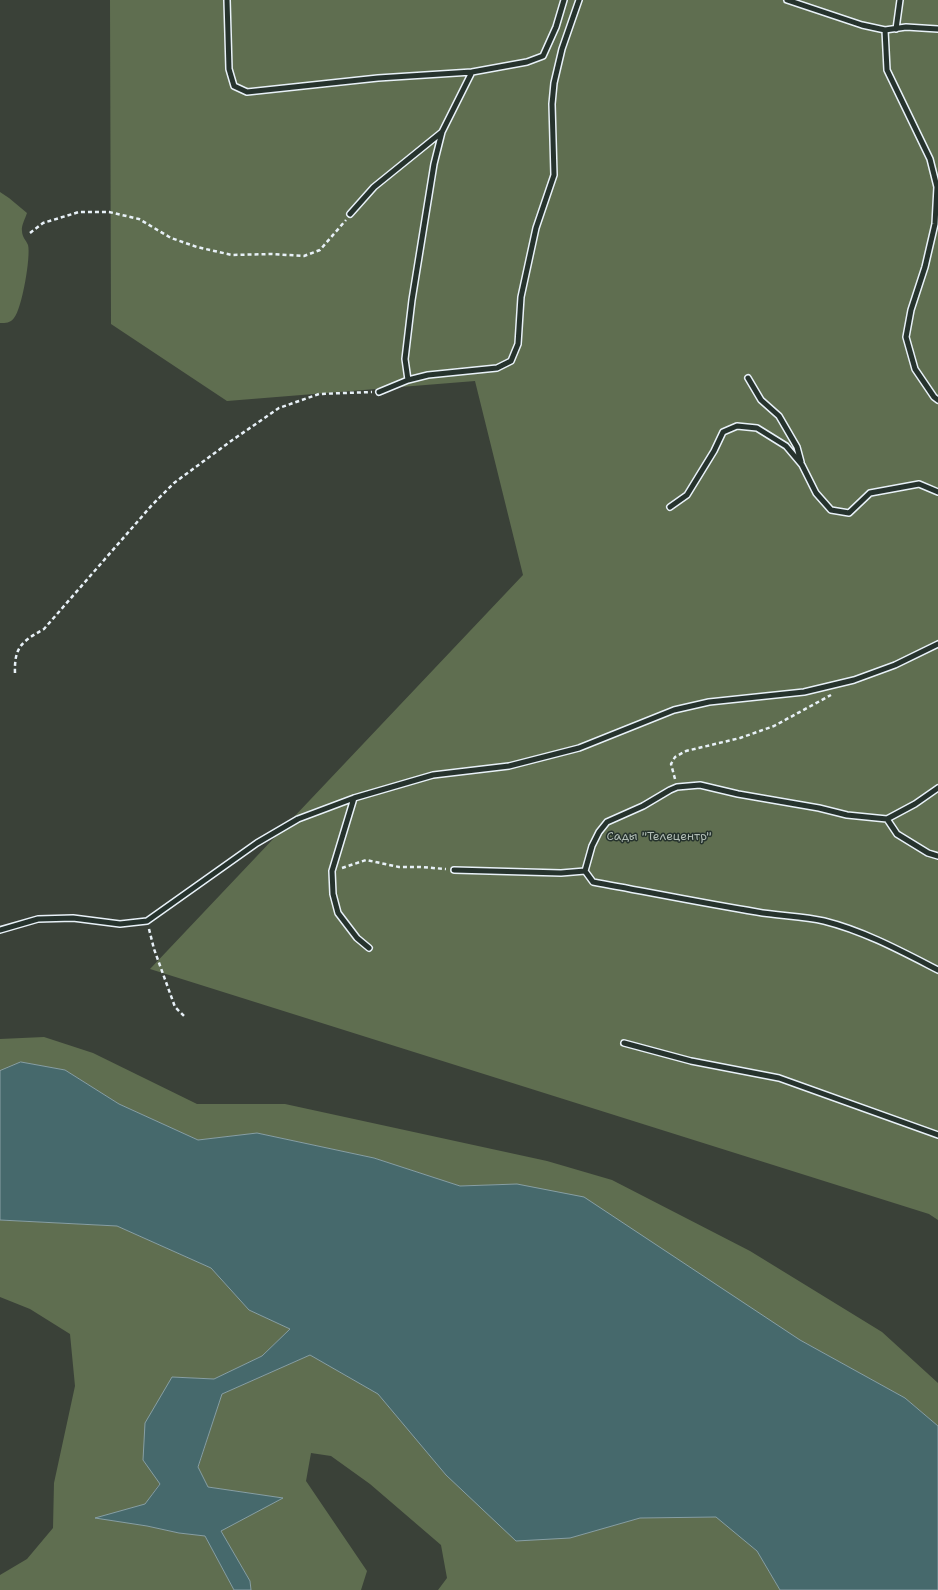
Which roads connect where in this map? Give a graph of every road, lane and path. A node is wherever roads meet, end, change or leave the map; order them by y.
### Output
1 (226, 0) edge
2 (564, 0) edge
3 (579, 0) edge
4 (787, 0) edge
5 (900, 0) edge
6 (795, 2) edge
7 (896, 29) junction
8 (938, 29) edge
9 (885, 30) junction
10 (472, 72) junction
11 (442, 132) junction
12 (350, 214) joint
13 (30, 233) dead end
14 (748, 378) dead end
15 (408, 380) junction
16 (378, 392) joint
17 (938, 400) edge
18 (802, 465) junction
19 (938, 492) edge
20 (670, 507) dead end
21 (938, 644) edge
22 (15, 673) dead end
23 (834, 695) dead end
24 (677, 787) junction
25 (938, 788) edge
26 (354, 798) junction
27 (887, 819) junction
28 (938, 856) edge
29 (454, 870) joint
30 (332, 871) junction
31 (585, 871) junction
32 (147, 921) junction
33 (0, 930) edge
34 (369, 948) dead end
35 (938, 970) edge
36 (186, 1018) dead end
37 (624, 1044) dead end
38 (938, 1135) edge

1 - 10 lane
2 - 10 lane
3 - 15 lane
4 - 6 lane
5 - 7 lane
6 - 9 lane
7 - 8 lane
7 - 9 lane
9 - 17 lane
10 - 11 lane
11 - 12 lane
11 - 15 lane
12 - 13 path
14 - 18 lane
15 - 16 lane
16 - 22 path
18 - 19 lane
18 - 20 lane
21 - 26 lane
23 - 24 path
24 - 27 lane
24 - 31 lane
25 - 27 lane
26 - 30 lane
26 - 32 lane
27 - 28 lane
29 - 30 path
29 - 31 lane
30 - 34 lane
31 - 35 lane
32 - 33 lane
32 - 36 path
37 - 38 lane

